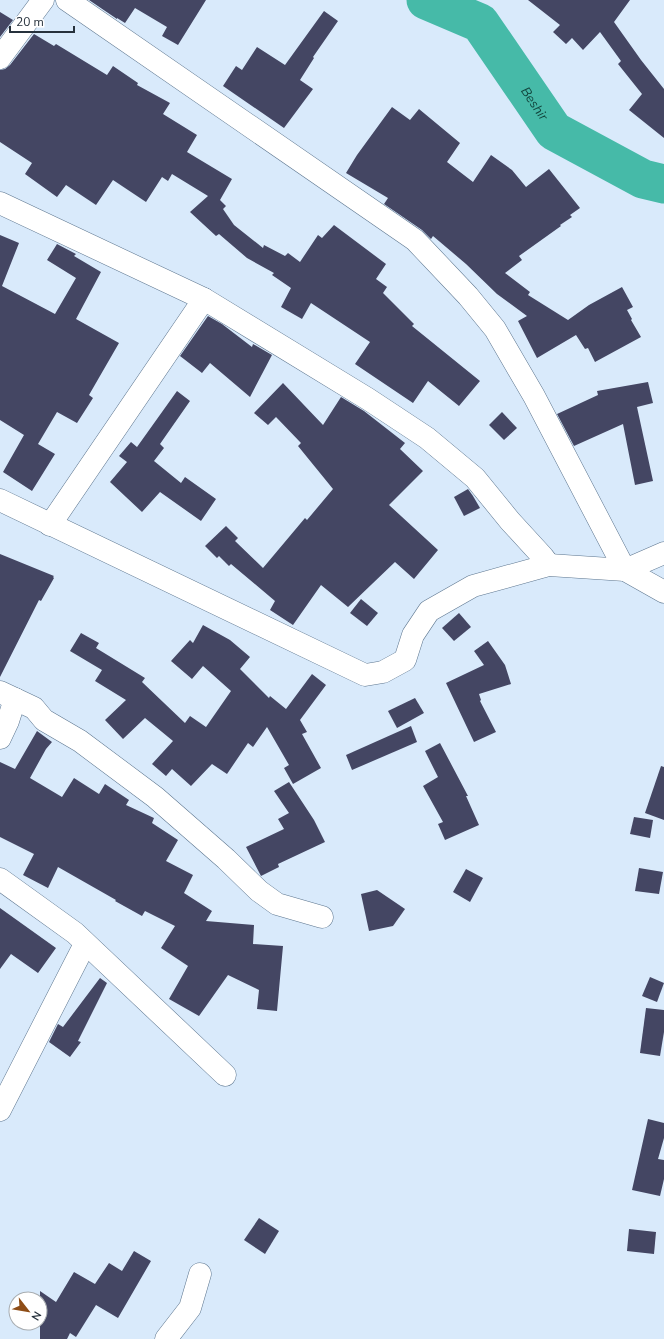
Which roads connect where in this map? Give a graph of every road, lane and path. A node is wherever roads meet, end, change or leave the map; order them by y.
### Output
1 (43, 0) edge
2 (66, 0) edge
3 (0, 58) edge
4 (0, 203) edge
5 (204, 298) junction
6 (0, 500) edge
7 (50, 525) junction
8 (664, 553) edge
9 (549, 564) junction
10 (625, 570) junction
11 (664, 592) edge
12 (7, 696) edge
13 (0, 738) edge
14 (0, 879) edge
15 (322, 917) dead end
16 (85, 944) junction
17 (225, 1075) dead end
18 (0, 1110) edge
19 (200, 1274) dead end
20 (166, 1339) edge

1 - 3 street
2 - 10 street
4 - 5 street
5 - 7 street
5 - 9 street
6 - 7 street
7 - 9 street
8 - 10 street
9 - 10 street
10 - 11 street
12 - 13 street
12 - 15 street
14 - 16 street
16 - 17 street
16 - 18 street
19 - 20 street

